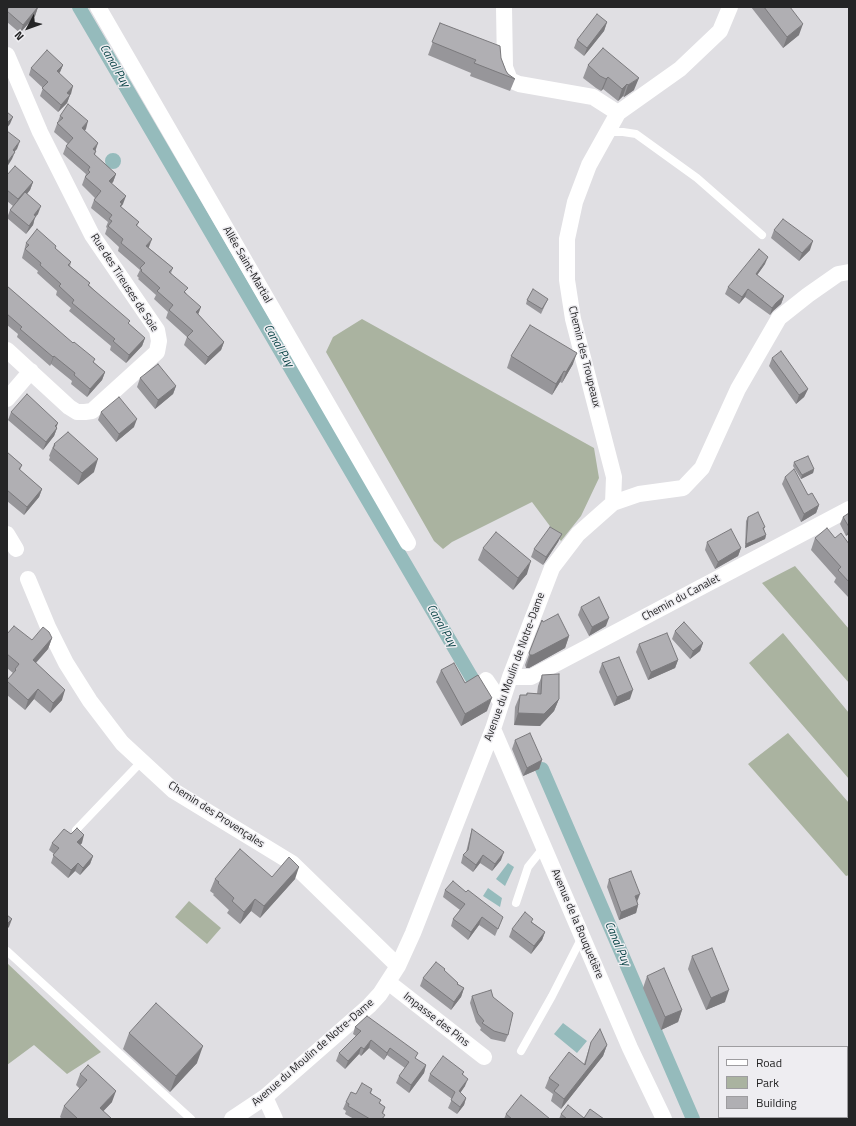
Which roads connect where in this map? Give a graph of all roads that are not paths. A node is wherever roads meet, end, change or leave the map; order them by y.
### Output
1 (98, 7) edge
2 (504, 7) edge
3 (730, 7) edge
4 (7, 56) edge
5 (618, 113) junction
6 (607, 132) junction
7 (762, 234) dead end
8 (849, 272) edge
9 (7, 350) edge
10 (30, 371) junction
11 (7, 398) edge
12 (613, 503) junction
13 (849, 509) edge
14 (7, 534) edge
15 (408, 544) dead end
16 (16, 549) dead end
17 (28, 579) dead end
18 (510, 677) junction
19 (486, 680) dead end
20 (501, 702) junction
21 (493, 729) junction
22 (142, 761) junction
23 (76, 830) edge
24 (544, 847) junction
25 (516, 903) dead end
26 (582, 936) junction
27 (7, 951) edge
28 (398, 966) junction
29 (388, 982) junction
30 (521, 1051) dead end
31 (484, 1057) dead end
32 (265, 1097) junction
33 (191, 1119) edge
34 (232, 1119) edge
35 (275, 1119) edge
36 (664, 1119) edge

1 - 15 street, Allée Saint-Martial
2 - 5 street
3 - 5 street, Chemin des Troupeaux
4 - 10 street, Rue des Tireuses de Soie
5 - 6 street, Chemin des Troupeaux
6 - 7 lane
6 - 12 street, Chemin des Troupeaux
8 - 12 street, Avenue du Moulin de Notre-Dame
9 - 10 street, Rue des Tireuses de Soie
10 - 11 street
12 - 18 street, Avenue du Moulin de Notre-Dame
13 - 18 street, Chemin du Canalet
14 - 16 street
17 - 22 street, Chemin des Provençales
18 - 20 street, Avenue du Moulin de Notre-Dame
19 - 20 street
20 - 21 street, Avenue du Moulin de Notre-Dame
21 - 24 street, Avenue de la Bouquetière
21 - 28 street, Avenue du Moulin de Notre-Dame
22 - 23 lane
22 - 28 street, Chemin des Provençales
24 - 25 lane
24 - 26 street, Avenue de la Bouquetière
26 - 30 lane
26 - 36 street, Avenue de la Bouquetière
27 - 33 lane
28 - 29 street, Avenue du Moulin de Notre-Dame
29 - 31 street, Impasse des Pins
29 - 32 street, Avenue du Moulin de Notre-Dame
32 - 34 street, Avenue du Moulin de Notre-Dame
32 - 35 street

